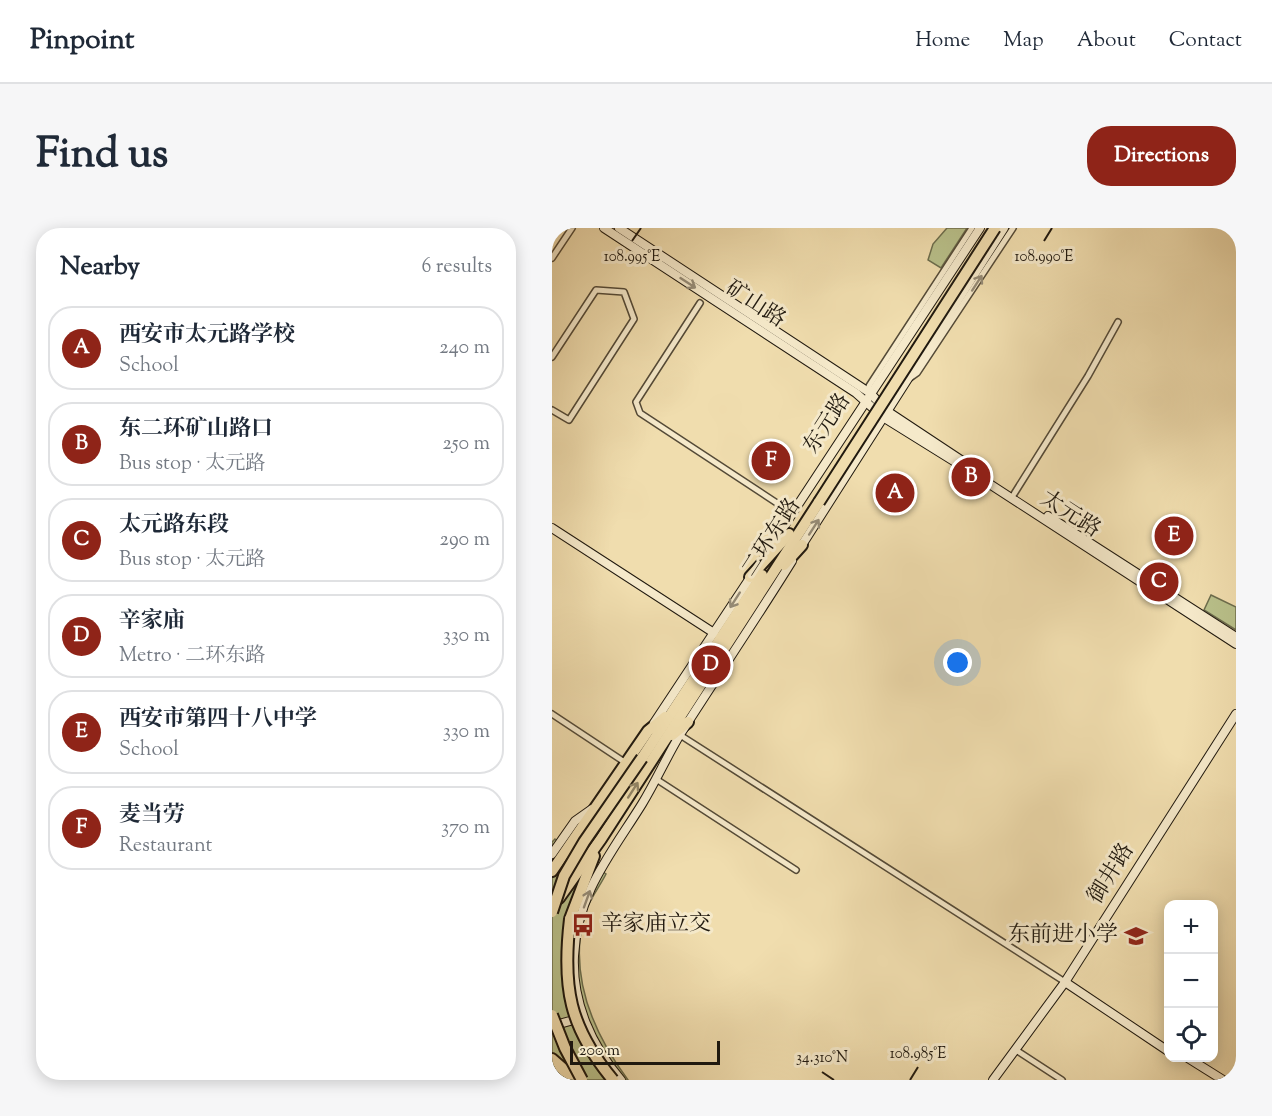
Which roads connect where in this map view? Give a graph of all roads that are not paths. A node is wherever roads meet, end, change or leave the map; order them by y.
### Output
1 (572, 228) edge
2 (604, 228) edge
3 (620, 228) edge
4 (972, 228) edge
5 (980, 228) edge
6 (987, 228) edge
7 (995, 228) edge
8 (1004, 228) edge
9 (1013, 228) edge
10 (552, 258) edge
11 (700, 303) dead end
12 (1118, 322) dead end
13 (552, 357) edge
14 (906, 380) junction
15 (868, 396) junction
16 (552, 411) edge
17 (885, 414) junction
18 (1014, 494) junction
19 (816, 499) junction
20 (792, 513) junction
21 (552, 528) edge
22 (789, 534) junction
23 (802, 545) junction
24 (750, 577) junction
25 (763, 588) junction
26 (714, 633) junction
27 (1236, 637) edge
28 (1236, 644) edge
29 (674, 710) junction
30 (552, 714) edge
31 (1236, 714) edge
32 (688, 722) junction
33 (648, 731) junction
34 (680, 735) junction
35 (663, 743) junction
36 (626, 763) junction
37 (656, 779) junction
38 (601, 839) junction
39 (557, 855) edge
40 (552, 869) edge
41 (796, 870) dead end
42 (552, 910) edge
43 (1066, 981) junction
44 (552, 1016) edge
45 (583, 1018) junction
46 (552, 1026) edge
47 (1164, 1042) edge
48 (1164, 1048) edge
49 (1016, 1050) junction
50 (552, 1059) edge
51 (1185, 1062) edge
52 (1194, 1062) edge
53 (552, 1072) edge
54 (565, 1080) edge
55 (576, 1080) edge
56 (582, 1080) edge
57 (613, 1080) edge
58 (621, 1080) edge
59 (993, 1080) edge
60 (1062, 1080) edge
61 (1213, 1080) edge
62 (1223, 1080) edge

1 - 10 street
2 -> 15 main road, 矿山路
3 - 15 main road, 矿山路
4 - 15 street
5 - 15 main road, 东元路
6 - 19 highway, 二环东路
7 - 19 highway, 二环东路, bridge
8 - 14 main road, 东元路
14 -> 9 street
11 - 20 street
12 - 18 street
13 - 16 street
14 - 17 main road, 东元路
15 - 17 main road, 矿山路
15 - 20 main road, 东元路
17 - 18 main road, 太元路
23 -> 17 main road, 东元路
17 - 28 main road, 太元路
18 - 27 main road, 太元路
19 - 22 highway
19 - 25 highway, 二环东路
20 - 24 main road, 东元路
21 - 26 main road
22 - 24 highway
22 - 29 highway
23 - 25 highway
23 - 32 main road, 东元路
24 -> 26 main road, 东元路
25 - 35 highway, 二环东路
26 - 33 main road, 东元路
29 - 33 highway
29 - 42 highway, bridge
30 - 36 street
31 - 43 main road, 御井路
32 - 34 main road, 东元路
32 - 35 highway
33 - 36 highway
34 - 37 main road, 东元路
34 - 43 street
38 -> 35 highway, 二环东路
36 - 39 highway
37 - 41 street
45 -> 37 main road, 东元路
38 - 42 highway
38 - 57 highway, bridge
39 - 40 highway
43 - 47 main road
43 - 48 main road
43 - 49 main road, 御井路
44 - 56 highway, bridge
45 - 46 main road
45 - 58 main road, 东元路
49 - 59 main road, 御井路
49 - 60 street
50 - 55 highway
51 - 61 main road
52 - 62 main road
53 - 54 highway

